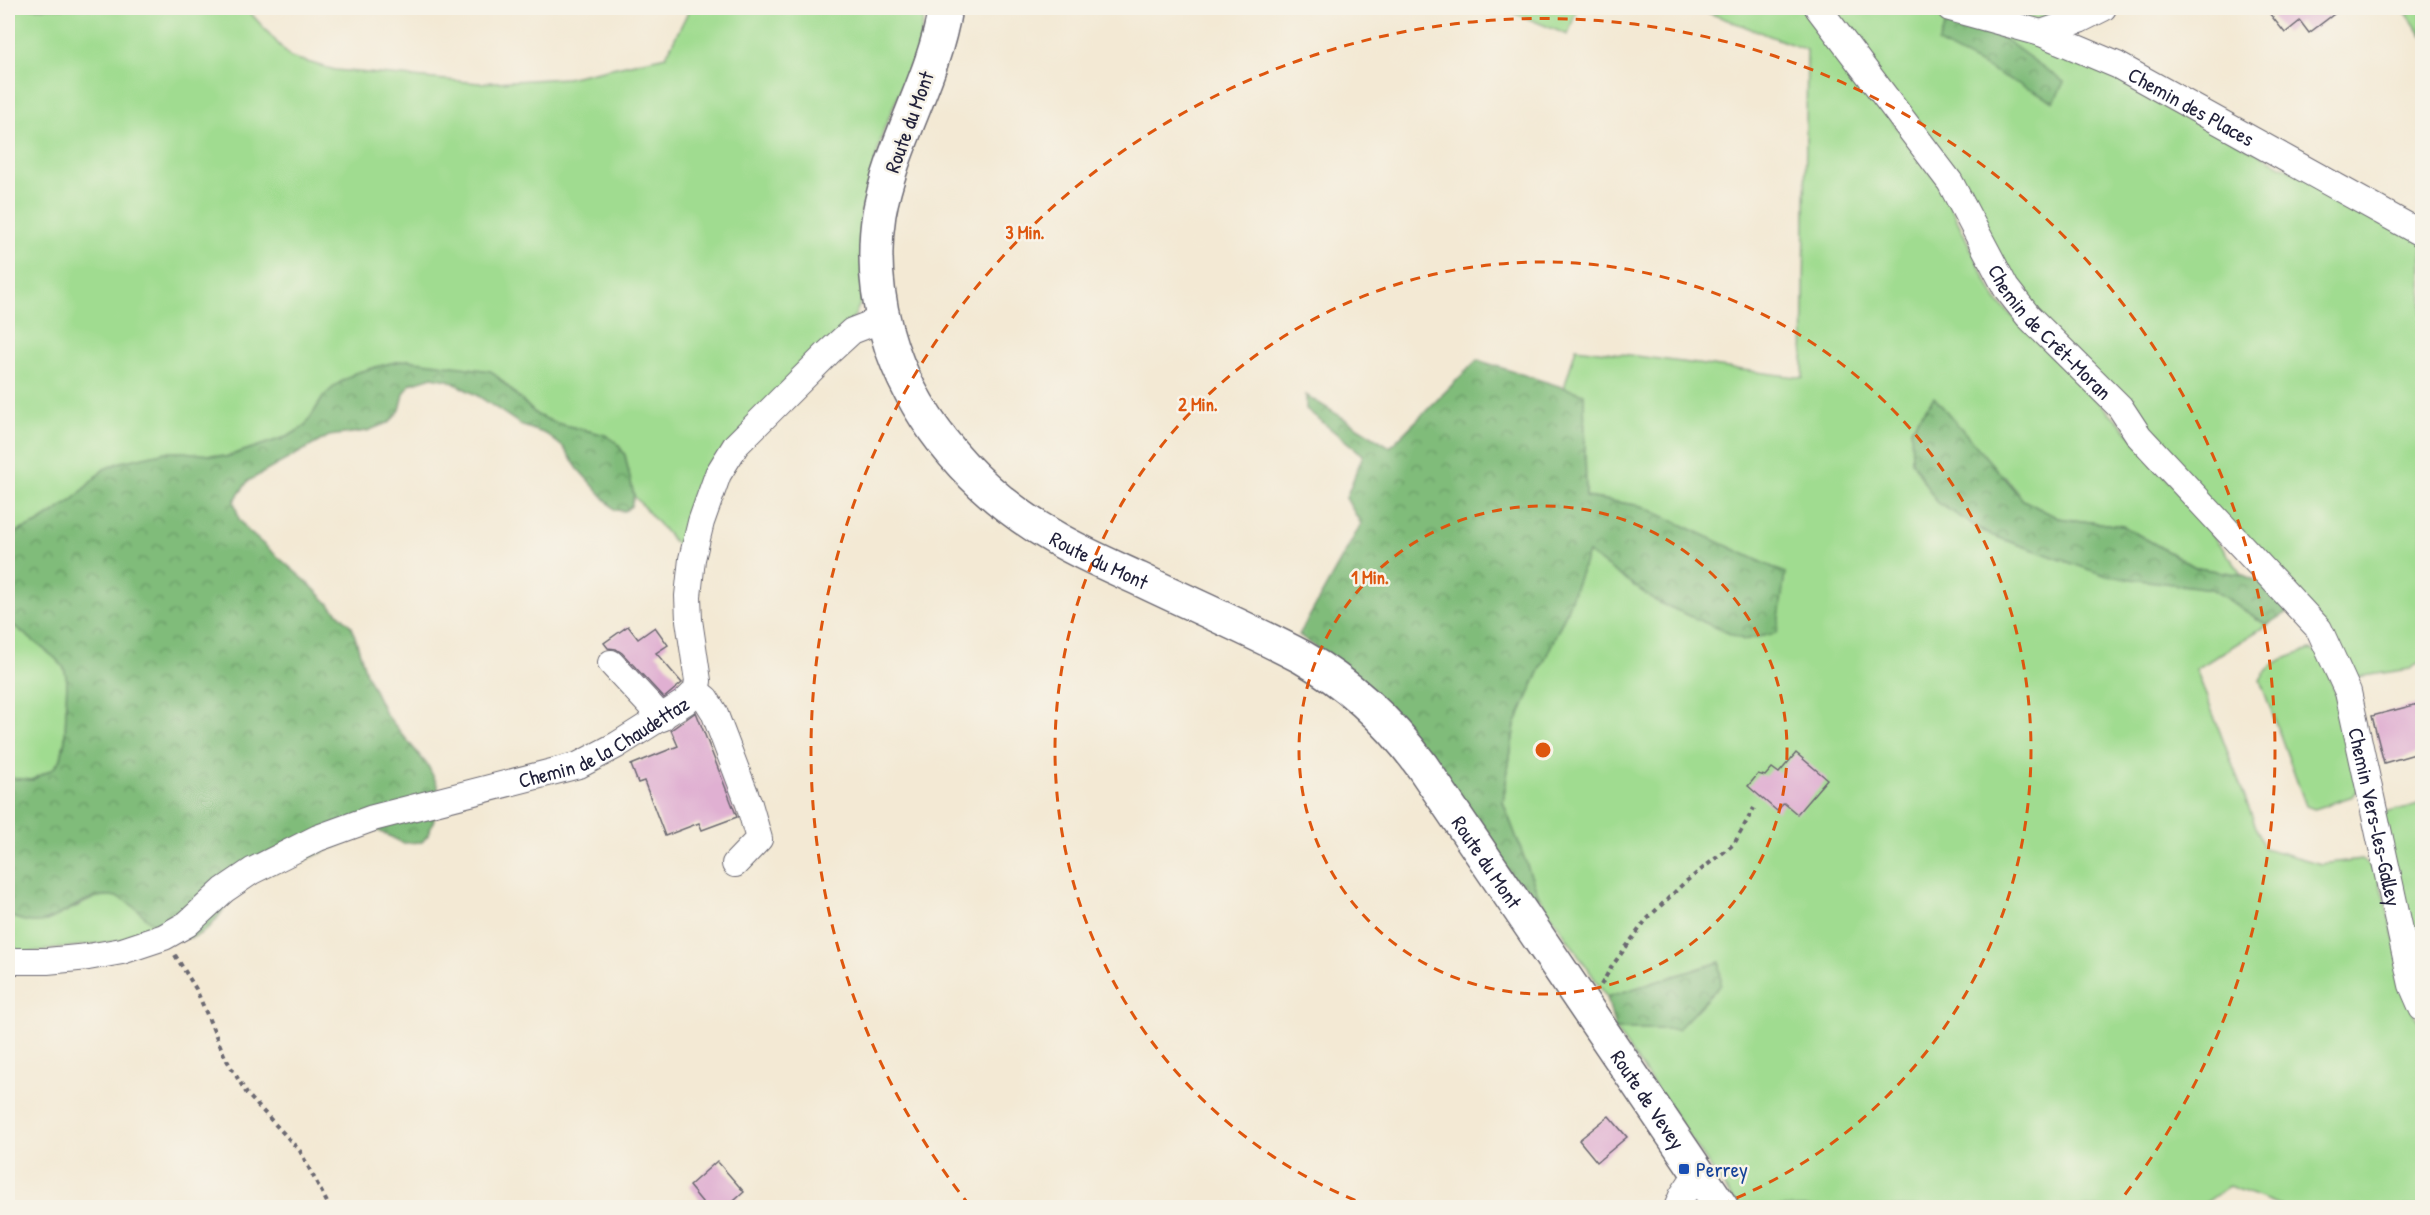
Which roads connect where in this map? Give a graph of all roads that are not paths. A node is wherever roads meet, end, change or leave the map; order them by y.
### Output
1 (945, 8) edge
2 (1818, 8) edge
3 (1950, 8) edge
4 (2103, 8) edge
5 (2041, 33) junction
6 (2422, 234) edge
7 (883, 319) junction
8 (2319, 629) joint
9 (611, 663) dead end
10 (696, 692) junction
11 (662, 718) junction
12 (735, 864) dead end
13 (8, 961) edge
14 (1582, 1001) joint
15 (2422, 1008) edge
16 (1698, 1172) junction
17 (1677, 1208) edge
18 (1722, 1208) edge

1 - 7 main road, Route du Mont
2 - 8 street, Chemin de Crêt-Moran
3 - 5 street, Chemin des Places
4 - 5 street
5 - 6 street, Chemin des Places
7 - 10 street, Chemin de la Chaudettaz
7 - 14 main road, Route du Mont
8 - 15 street, Chemin Vers-les-Galley
9 - 11 street
10 - 11 street, Chemin de la Chaudettaz
10 - 12 street
11 - 13 street, Chemin de la Chaudettaz
14 - 16 main road, Route de Vevey
16 - 17 street
16 - 18 main road, Route de Vevey

